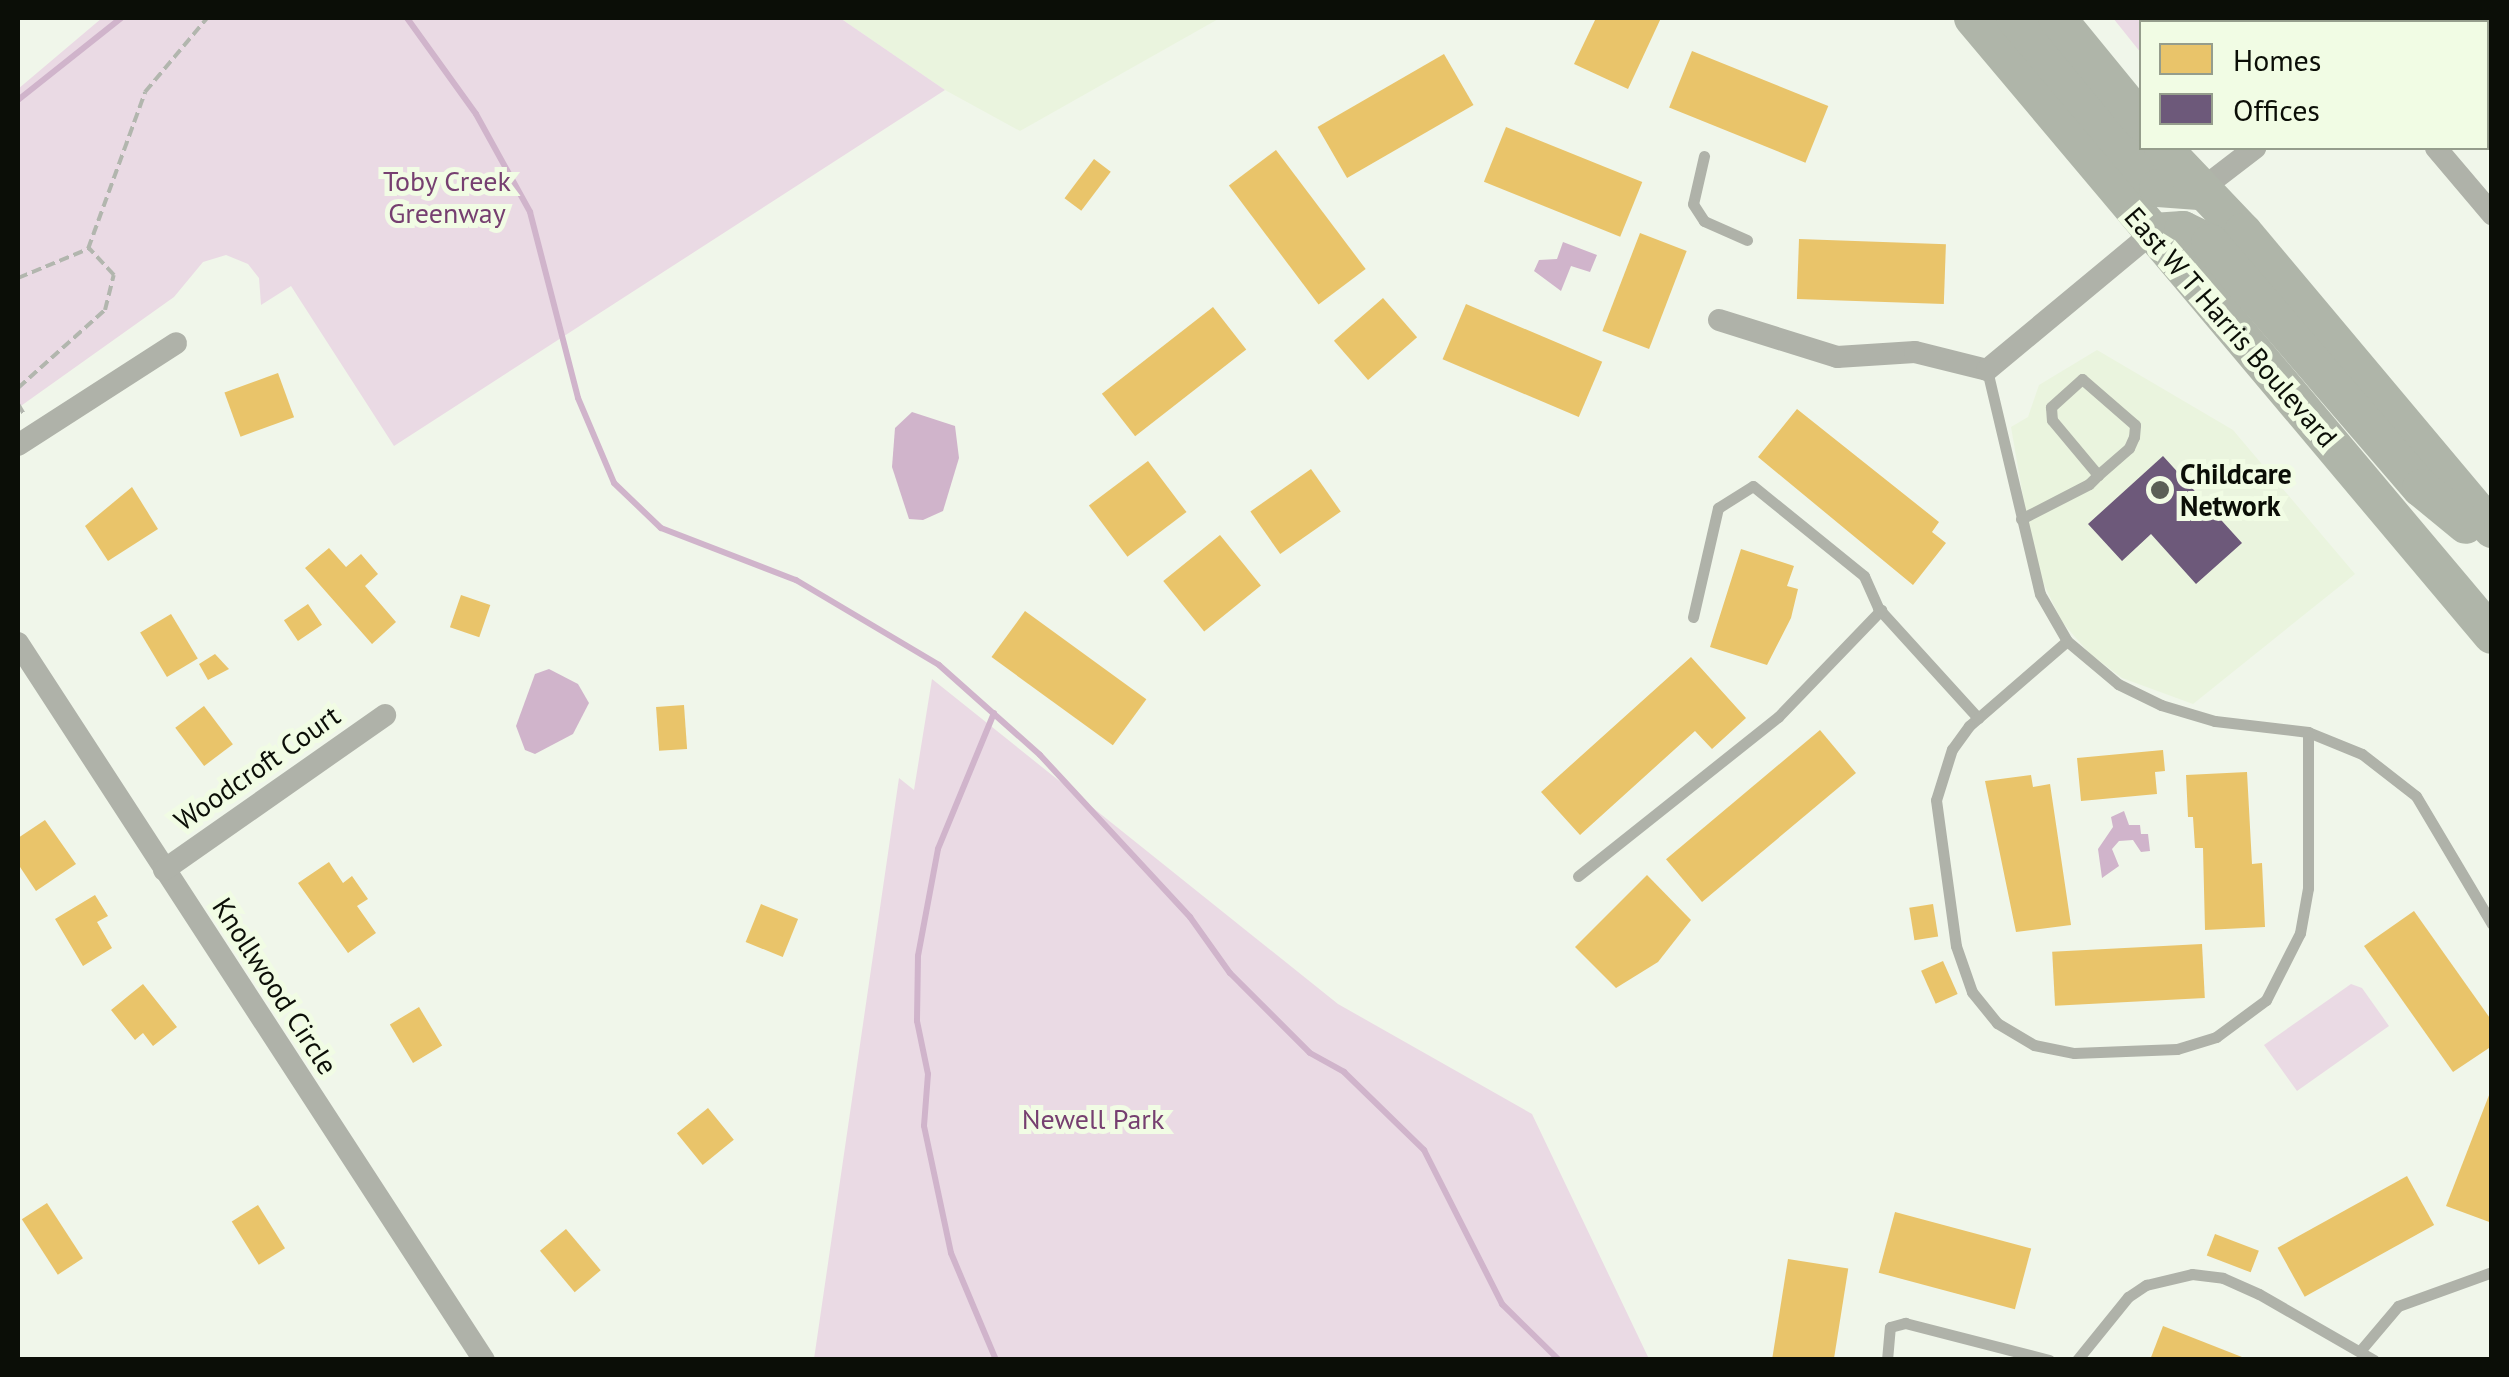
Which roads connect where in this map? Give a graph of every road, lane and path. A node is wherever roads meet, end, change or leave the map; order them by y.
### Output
1 (208, 18) edge
2 (1973, 18) edge
3 (2016, 18) edge
4 (2057, 18) edge
5 (2139, 118) edge
6 (2165, 150) edge
7 (2252, 150) edge
8 (2438, 150) edge
9 (1704, 156) dead end
10 (2200, 191) junction
11 (2489, 204) edge
12 (2153, 232) junction
13 (1747, 240) dead end
14 (88, 248) junction
15 (18, 278) edge
16 (1719, 320) dead end
17 (176, 344) dead end
18 (1987, 370) junction
19 (18, 388) edge
20 (18, 444) edge
21 (2098, 475) junction
22 (2020, 519) junction
23 (2492, 529) edge
24 (2492, 547) edge
25 (1881, 610) junction
26 (1693, 617) dead end
27 (2492, 634) edge
28 (2067, 641) junction
29 (18, 643) edge
30 (385, 715) dead end
31 (1978, 718) junction
32 (2308, 732) junction
33 (164, 870) junction
34 (1578, 876) dead end
35 (2492, 924) edge
36 (2492, 1272) edge
37 (2360, 1351) junction
38 (484, 1360) edge
39 (1887, 1360) edge
40 (2049, 1360) edge
41 (2077, 1360) edge
42 (2374, 1360) edge

1 - 14 path
2 - 12 main road, East W T Harris Boulevard
3 - 10 main road
4 - 5 main road
6 - 10 main road
7 - 10 street
8 - 11 street
9 - 13 lane
10 - 23 main road
12 - 18 street
12 - 24 main road
12 - 27 main road, East W T Harris Boulevard
14 - 15 path
14 - 19 path
16 - 18 street
17 - 20 street
18 - 22 lane
21 - 21 lane
21 - 22 lane
22 - 28 lane
25 - 26 lane
25 - 31 lane
25 - 34 lane
28 - 31 lane
28 - 32 lane
29 - 33 street, Knollwood Circle
30 - 33 street, Woodcroft Court
31 - 32 lane
32 - 35 lane
33 - 38 street, Knollwood Circle
36 - 37 lane
37 - 41 lane
37 - 42 lane
39 - 40 lane

